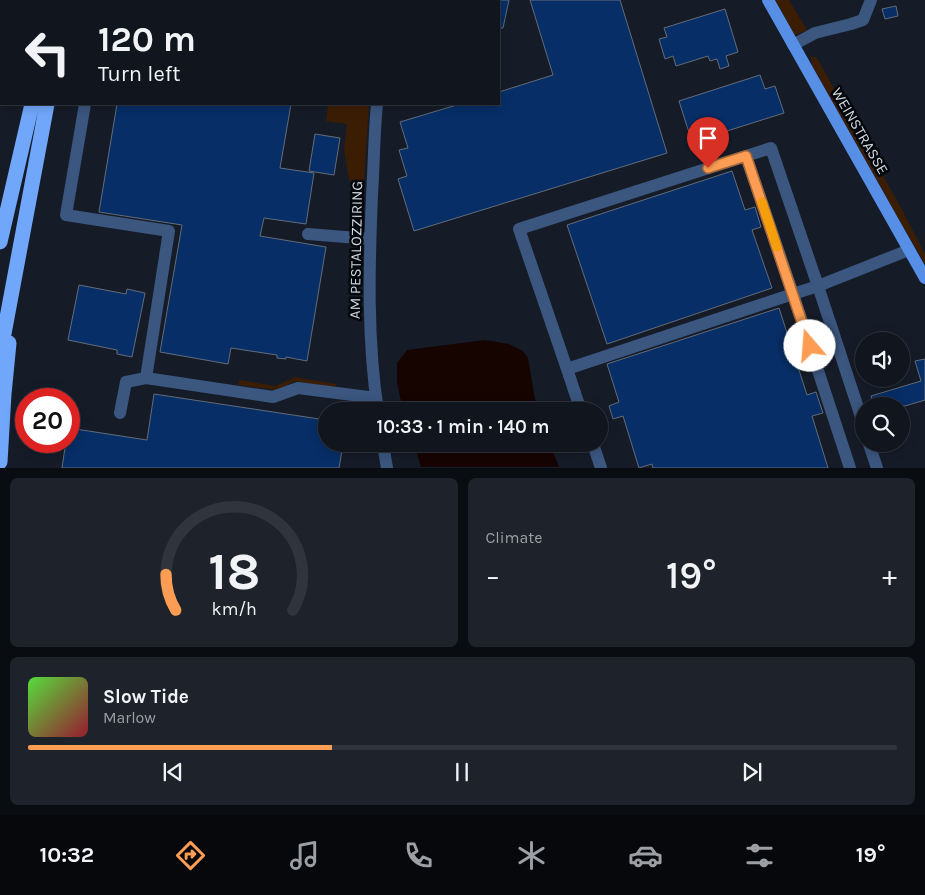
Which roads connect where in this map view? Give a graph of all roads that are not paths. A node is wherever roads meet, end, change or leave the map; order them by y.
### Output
1 (768, 0) edge
2 (871, 0) edge
3 (793, 45) junction
4 (32, 105) edge
5 (47, 105) edge
6 (85, 105) edge
7 (377, 105) edge
8 (746, 156) junction
9 (308, 234) dead end
10 (370, 239) junction
11 (0, 242) edge
12 (909, 250) junction
13 (925, 278) edge
14 (818, 286) junction
15 (12, 289) junction
16 (793, 294) junction
17 (0, 355) edge
18 (567, 369) junction
19 (146, 378) junction
20 (376, 398) junction
21 (855, 399) edge
22 (377, 402) edge
23 (579, 402) edge
24 (120, 413) dead end
25 (384, 452) edge
26 (596, 452) edge
27 (872, 452) edge
28 (0, 462) edge
29 (387, 468) edge
30 (601, 468) edge
31 (850, 468) edge
32 (877, 468) edge

1 - 3 main road, WEINSTRASSE
2 - 3 street
3 - 12 main road, WEINSTRASSE
4 - 11 highway
5 - 15 highway
6 - 19 street
7 - 10 street, AM PESTALOZZIRING
8 - 14 street
8 - 16 street
8 - 18 street
9 - 10 street
10 - 20 street, AM PESTALOZZIRING
12 - 13 main road, WEINSTRASSE
12 - 14 street
14 - 16 street
14 - 21 street
15 - 17 highway
15 - 28 highway
16 - 18 street
16 - 31 street
18 - 23 street
19 - 20 street
19 - 24 street
20 - 22 street, AM PESTALOZZIRING
25 - 29 street
26 - 30 street
27 - 32 street

